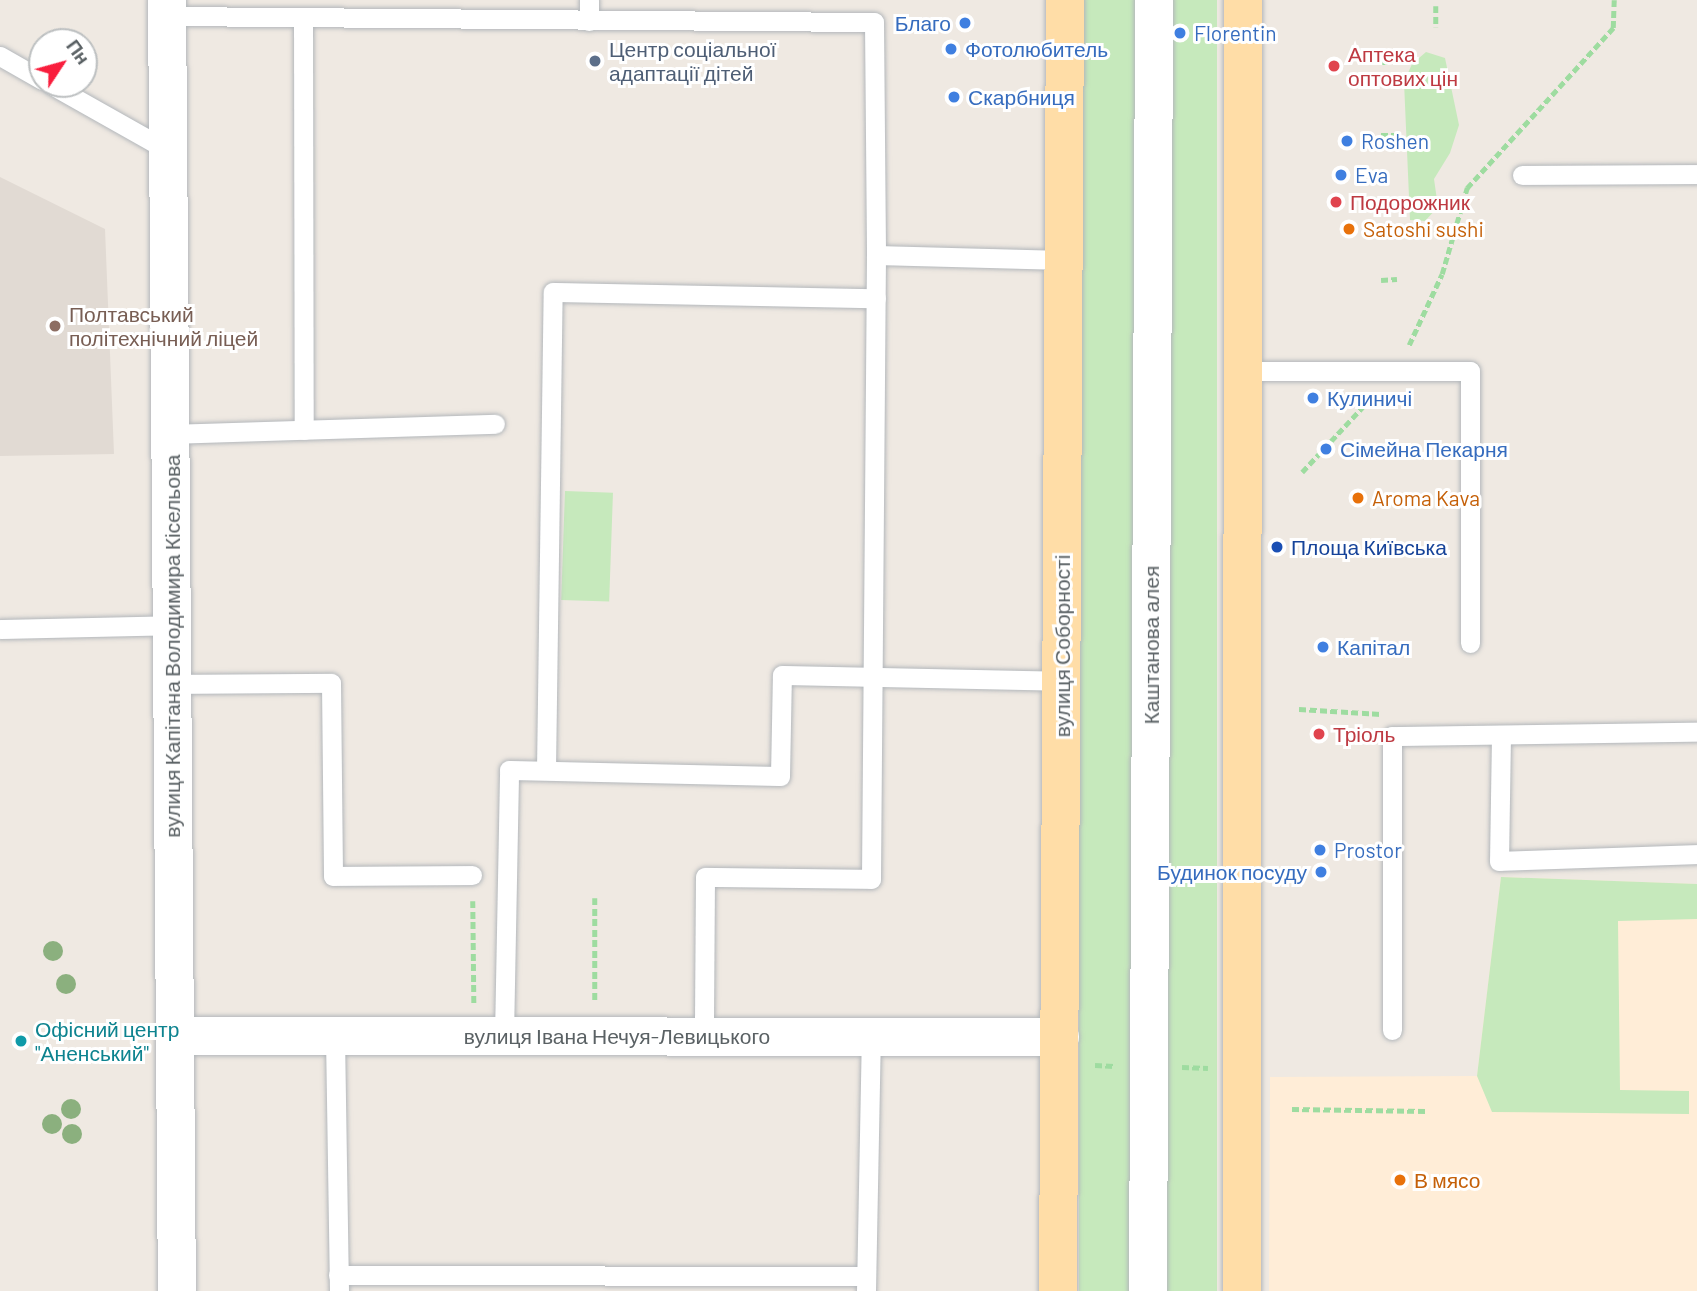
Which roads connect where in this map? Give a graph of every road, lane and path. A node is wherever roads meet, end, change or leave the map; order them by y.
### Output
1 (589, 0) edge
2 (1065, 0) edge
3 (1154, 0) edge
4 (1243, 0) edge
5 (1614, 0) edge
6 (1436, 5) dead end
7 (167, 8) edge
8 (303, 17) junction
9 (589, 21) junction
10 (1436, 27) dead end
11 (0, 56) edge
12 (1382, 63) dead end
13 (1398, 63) dead end
14 (28, 71) edge
15 (75, 98) edge
16 (1381, 135) dead end
17 (1398, 135) dead end
18 (169, 151) junction
19 (1697, 174) edge
20 (1522, 175) dead end
21 (1381, 208) dead end
22 (1398, 208) dead end
23 (877, 255) junction
24 (1064, 260) junction
25 (1397, 279) dead end
26 (1381, 280) dead end
27 (876, 298) junction
28 (1397, 370) junction
29 (1243, 371) junction
30 (495, 424) dead end
31 (304, 430) junction
32 (170, 434) junction
33 (1302, 472) dead end
34 (172, 625) junction
35 (0, 629) edge
36 (1469, 643) dead end
37 (873, 677) junction
38 (1062, 681) junction
39 (172, 684) junction
40 (1299, 709) dead end
41 (1697, 732) edge
42 (1501, 735) junction
43 (1392, 736) junction
44 (546, 770) junction
45 (1697, 855) edge
46 (472, 875) joint
47 (595, 898) dead end
48 (595, 1004) dead end
49 (474, 1005) dead end
50 (1392, 1030) dead end
51 (175, 1036) junction
52 (335, 1036) junction
53 (504, 1036) junction
54 (704, 1036) junction
55 (871, 1036) junction
56 (1060, 1037) junction
57 (1292, 1109) dead end
58 (1426, 1111) dead end
59 (339, 1283) edge
60 (866, 1284) edge
61 (177, 1291) edge
62 (1058, 1291) edge
63 (1148, 1291) edge
64 (1242, 1291) edge

1 - 9 lane
2 - 24 main road, вулиця Соборності
3 - 63 street, Каштанова алея
4 - 29 main road
5 - 28 path
6 - 10 path
7 - 8 lane
7 - 18 street, вулиця Капітана Володимира Кісельова
8 - 9 lane
8 - 31 lane
9 - 23 lane
11 - 14 lane
12 - 13 path
15 - 18 lane
16 - 17 path
18 - 32 street, вулиця Капітана Володимира Кісельова
19 - 20 lane
21 - 22 path
23 - 24 lane
23 - 27 lane
24 - 38 main road, вулиця Соборності
25 - 26 path
27 - 37 lane
27 - 44 lane
28 - 29 lane
28 - 33 path
28 - 36 lane
29 - 64 main road
30 - 31 lane
31 - 32 lane
32 - 34 street, вулиця Капітана Володимира Кісельова
34 - 35 lane
34 - 39 street, вулиця Капітана Володимира Кісельова
37 - 38 lane
37 - 44 lane
37 - 54 lane
38 - 56 main road, вулиця Соборності
39 - 46 lane
39 - 51 street, вулиця Капітана Володимира Кісельова
40 - 43 path
41 - 42 lane
42 - 43 lane
42 - 45 lane
43 - 50 lane
44 - 53 lane
46 - 49 path
47 - 48 path
51 - 52 street, вулиця Івана Нечуя-Левицького
51 - 61 street, вулиця Капітана Володимира Кісельова
52 - 53 street, вулиця Івана Нечуя-Левицького
52 - 59 lane
53 - 54 street, вулиця Івана Нечуя-Левицького
54 - 55 street, вулиця Івана Нечуя-Левицького
55 - 56 street, вулиця Івана Нечуя-Левицького
55 - 60 lane
56 - 62 main road, вулиця Соборності
57 - 58 path
59 - 60 lane

